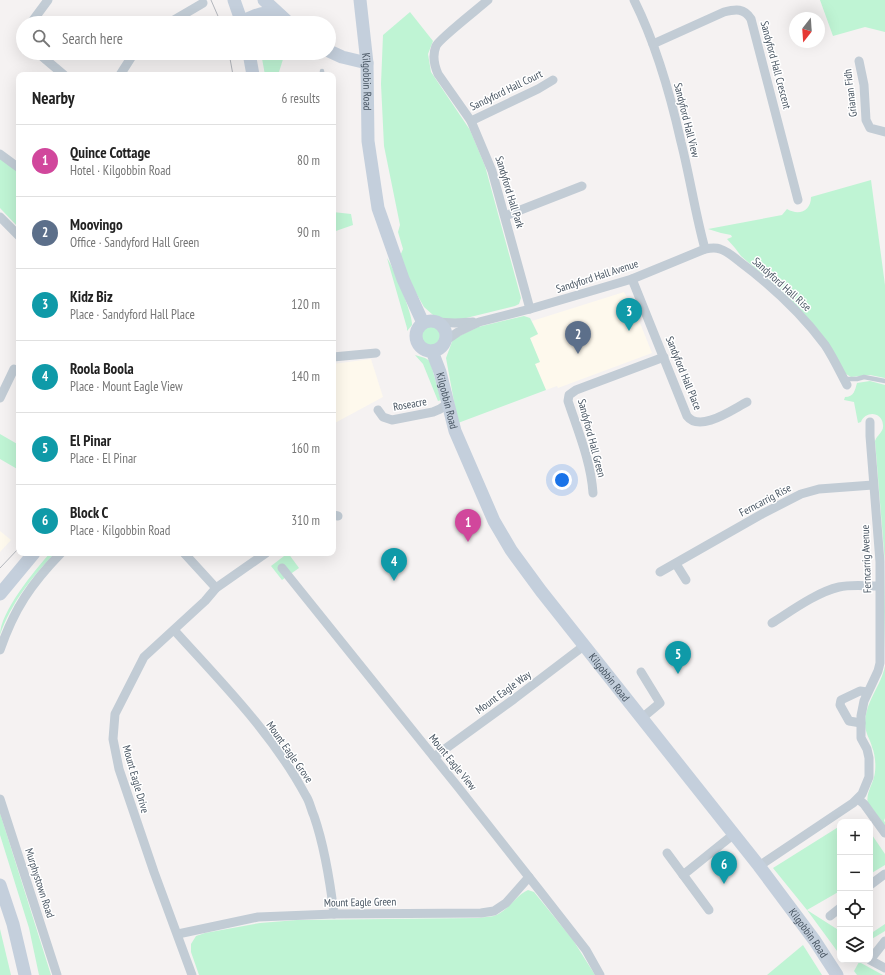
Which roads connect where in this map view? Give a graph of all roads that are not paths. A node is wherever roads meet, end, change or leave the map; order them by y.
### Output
1 (48, 0) edge
2 (263, 0) edge
3 (360, 0) edge
4 (488, 0) edge
5 (634, 0) edge
6 (237, 1) edge
7 (204, 4) edge
8 (36, 16) edge
9 (182, 16) edge
10 (241, 16) edge
11 (255, 16) edge
12 (277, 16) edge
13 (281, 16) edge
14 (653, 44) junction
15 (336, 55) edge
16 (46, 60) edge
17 (129, 60) edge
18 (251, 60) edge
19 (859, 61) dead end
20 (367, 63) junction
21 (60, 72) edge
22 (121, 72) edge
23 (253, 72) edge
24 (553, 80) dead end
25 (471, 121) junction
26 (885, 132) edge
27 (0, 154) edge
28 (16, 166) edge
29 (582, 186) dead end
30 (798, 200) dead end
31 (505, 216) junction
32 (0, 217) edge
33 (16, 233) edge
34 (719, 248) joint
35 (705, 249) junction
36 (632, 279) junction
37 (530, 309) junction
38 (430, 322) junction
39 (479, 322) junction
40 (445, 341) junction
41 (432, 351) junction
42 (376, 353) dead end
43 (336, 357) edge
44 (664, 357) junction
45 (14, 369) dead end
46 (885, 381) edge
47 (845, 382) joint
48 (0, 398) edge
49 (747, 402) dead end
50 (447, 404) junction
51 (378, 410) dead end
52 (870, 422) dead end
53 (873, 485) junction
54 (593, 494) dead end
55 (32, 556) edge
56 (58, 556) edge
57 (187, 556) edge
58 (262, 556) edge
59 (676, 564) junction
60 (282, 568) dead end
61 (660, 572) dead end
62 (686, 580) dead end
63 (879, 586) junction
64 (216, 588) junction
65 (0, 594) edge
66 (772, 623) dead end
67 (174, 630) junction
68 (585, 645) junction
69 (0, 650) edge
70 (641, 672) dead end
71 (867, 692) junction
72 (642, 718) junction
73 (861, 723) junction
74 (434, 757) junction
75 (0, 798) edge
76 (858, 799) junction
77 (734, 834) junction
78 (885, 834) edge
79 (666, 853) dead end
80 (759, 866) junction
81 (885, 874) edge
82 (683, 875) junction
83 (529, 877) junction
84 (873, 883) edge
85 (0, 885) edge
86 (709, 910) dead end
87 (837, 910) edge
88 (334, 914) junction
89 (830, 916) dead end
90 (178, 934) junction
91 (885, 941) edge
92 (885, 968) edge
93 (25, 975) edge
94 (57, 975) edge
95 (192, 975) edge
96 (600, 975) edge
97 (838, 975) edge

1 - 8 street
2 - 13 street
3 - 20 street, Kilgobbin Road
4 - 25 street, Sandyford Hall Park
5 - 14 street, Sandyford Hall View
6 - 10 street
7 - 9 street
11 - 12 street
14 - 30 street, Sandyford Hall Crescent
14 - 35 street, Sandyford Hall View
15 - 20 street
16 - 21 street
17 - 22 street
18 - 23 street
19 - 26 street, Grianan Fidh
20 - 38 street, Kilgobbin Road
24 - 25 street, Sandyford Hall Court
25 - 31 street, Sandyford Hall Park
27 - 28 street
29 - 31 street
31 - 37 street, Sandyford Hall Park
32 - 33 street
34 - 35 street, Sandyford Hall Avenue
34 - 47 street, Sandyford Hall Rise
35 - 36 street, Sandyford Hall Avenue
36 - 37 street, Sandyford Hall Avenue
36 - 44 street, Sandyford Hall Place
37 - 39 street, Sandyford Hall Avenue
38 - 39 street, Sandyford Hall Avenue
38 - 40 street
38 - 41 street
39 - 40 street, Sandyford Hall Avenue
40 - 41 street
41 - 50 street, Kilgobbin Road
42 - 43 street
44 - 49 street, Sandyford Hall Place
44 - 54 street, Sandyford Hall Green
45 - 48 street
46 - 47 lane
50 - 51 street, Roseacre
50 - 68 street, Kilgobbin Road
52 - 53 street, Ferncarrig Avenue
53 - 59 street, Ferncarrig Rise
53 - 63 street, Ferncarrig Avenue
55 - 65 street
56 - 69 street
57 - 64 street
58 - 64 street, Mount Eagle Drive
59 - 61 street, Ferncarrig Rise
59 - 62 street
60 - 74 street, Mount Eagle View
63 - 66 street
63 - 71 street, Ferncarrig Avenue
64 - 67 street, Mount Eagle Drive
67 - 88 street, Mount Eagle Grove
67 - 90 street, Mount Eagle Drive
68 - 72 street, Kilgobbin Road
68 - 74 street, Mount Eagle Way
70 - 72 street
71 - 73 street, Ferncarrig Avenue
71 - 73 street
72 - 77 street, Kilgobbin Road
73 - 76 street, Ferncarrig Avenue
74 - 83 street, Mount Eagle View
75 - 94 street, Murphystown Road
76 - 78 street
76 - 80 street, Ferncarrig Avenue
77 - 80 street, Kilgobbin Road
77 - 82 street
79 - 82 street
80 - 97 street, Kilgobbin Road
81 - 84 street
82 - 86 street
83 - 88 street, Mount Eagle Green
83 - 96 street, Mount Eagle View
85 - 93 street
87 - 89 street
88 - 90 street, Mount Eagle Green
90 - 95 street, Mount Eagle Drive
91 - 92 street

